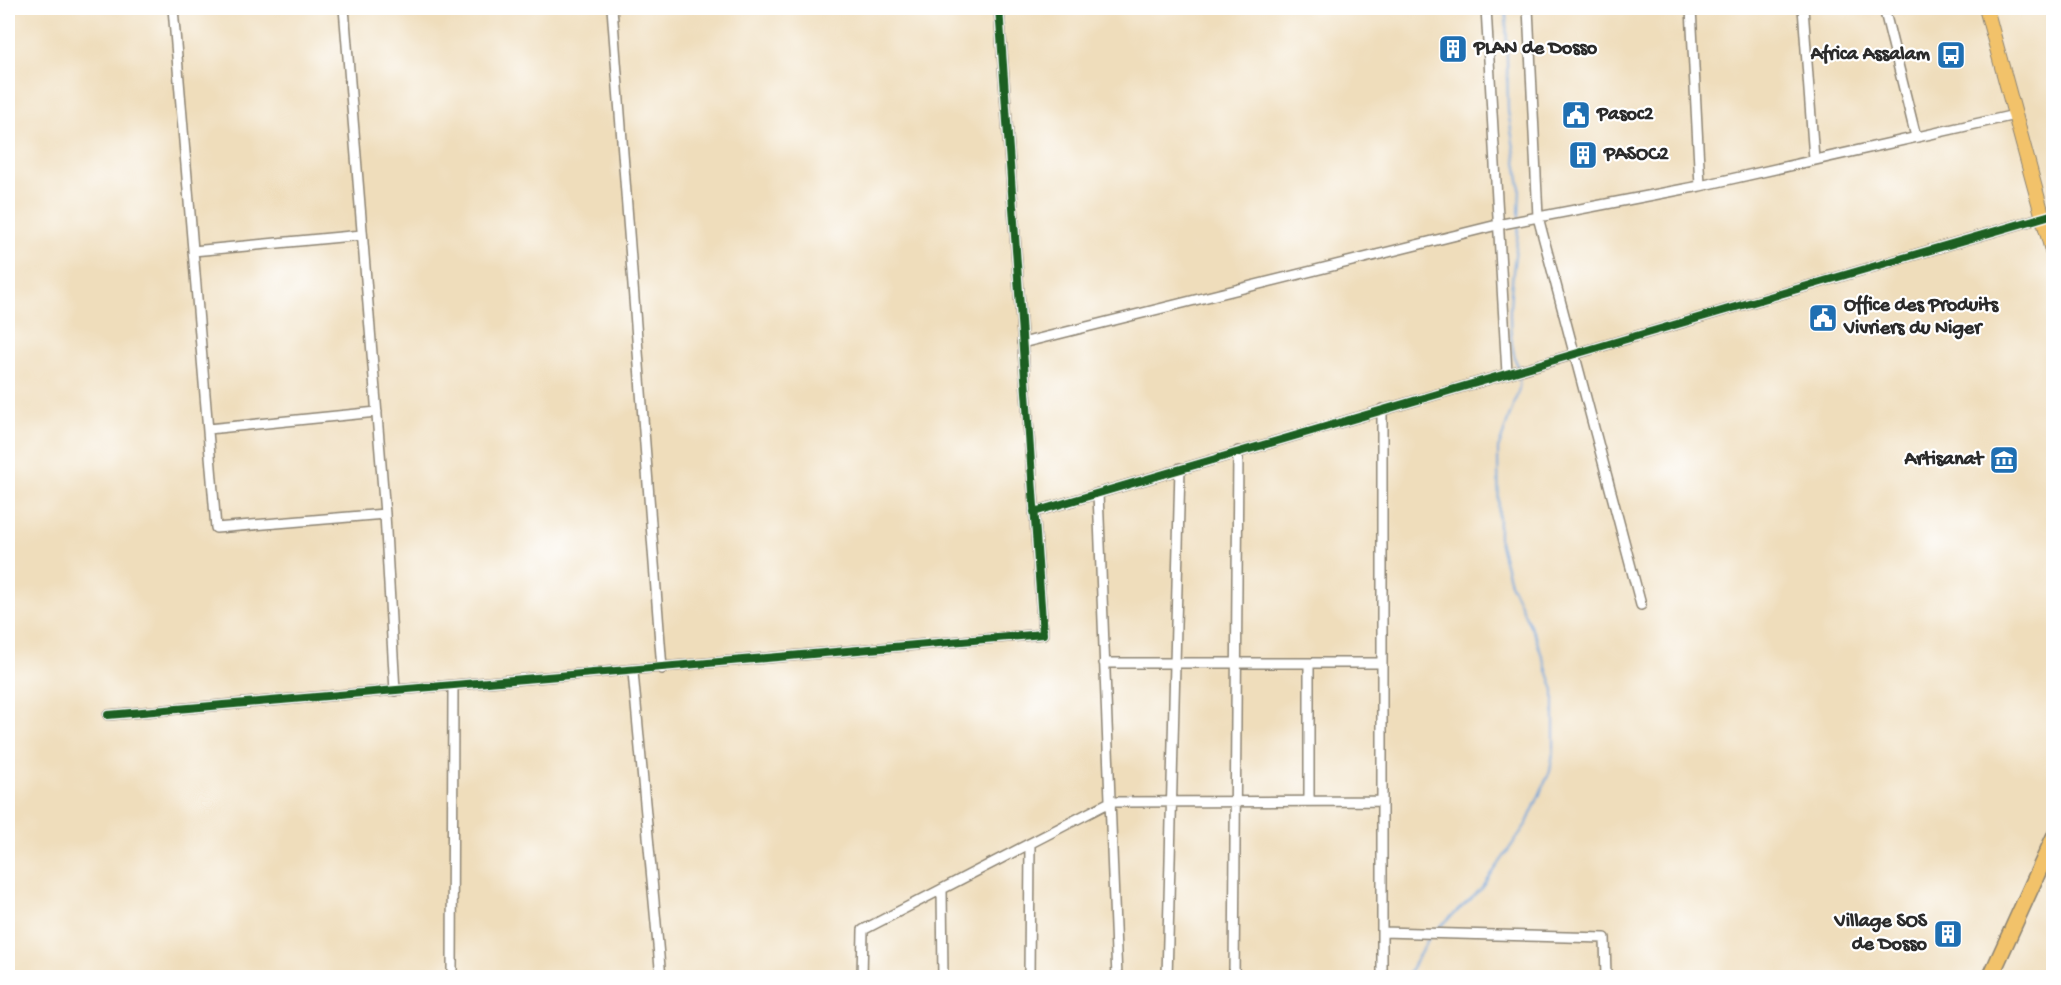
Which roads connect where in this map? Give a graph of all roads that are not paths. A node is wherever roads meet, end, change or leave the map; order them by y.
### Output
1 (173, 8) edge
2 (344, 8) edge
3 (612, 8) edge
4 (999, 8) edge
5 (1486, 8) edge
6 (1528, 8) edge
7 (1691, 8) edge
8 (1803, 8) edge
9 (1884, 8) edge
10 (1986, 8) edge
11 (2015, 115) junction
12 (1916, 137) junction
13 (1814, 159) junction
14 (1700, 186) junction
15 (2048, 216) edge
16 (1538, 217) junction
17 (1497, 225) junction
18 (362, 235) junction
19 (193, 251) junction
20 (2054, 258) edge
21 (1022, 343) junction
22 (1572, 354) junction
23 (1507, 372) junction
24 (1382, 409) junction
25 (377, 412) junction
26 (208, 429) junction
27 (1238, 451) junction
28 (1180, 468) junction
29 (1098, 493) junction
30 (1035, 512) junction
31 (385, 514) junction
32 (1641, 606) dead end
33 (1104, 663) junction
34 (1175, 663) junction
35 (1237, 663) junction
36 (1309, 663) junction
37 (1382, 663) junction
38 (662, 669) junction
39 (633, 672) junction
40 (453, 687) junction
41 (395, 692) junction
42 (108, 715) dead end
43 (1309, 800) junction
44 (1235, 801) junction
45 (1382, 801) junction
46 (1110, 802) junction
47 (1171, 802) junction
48 (2054, 837) edge
49 (1030, 844) junction
50 (942, 889) junction
51 (1382, 932) junction
52 (452, 978) edge
53 (660, 978) edge
54 (862, 978) edge
55 (943, 978) edge
56 (1029, 978) edge
57 (1117, 978) edge
58 (1167, 978) edge
59 (1234, 978) edge
60 (1382, 978) edge
61 (1606, 978) edge
62 (1990, 978) edge

1 - 19 street
2 - 18 street
3 - 38 street
4 - 21 street
5 - 17 street
6 - 16 street
7 - 14 street
8 - 13 street
9 - 12 street
10 - 11 main road
11 - 12 street
11 - 15 main road
12 - 13 street
13 - 14 street
14 - 16 street
15 - 20 main road
15 - 22 street
16 - 17 street
16 - 22 street
17 - 21 street
17 - 23 street
18 - 19 street
18 - 25 street
19 - 26 street
21 - 30 street
22 - 23 street
22 - 32 street
23 - 24 street
24 - 27 street
24 - 37 street
25 - 26 street
25 - 31 street
26 - 31 street
27 - 28 street
27 - 35 street
28 - 29 street
28 - 34 street
29 - 30 street
29 - 33 street
30 - 38 street
31 - 41 street
33 - 34 street
33 - 46 street
34 - 35 street
34 - 47 street
35 - 36 street
35 - 44 street
36 - 37 street
36 - 43 street
37 - 45 street
38 - 39 street
39 - 40 street
39 - 53 street
40 - 41 street
40 - 52 street
41 - 42 street
43 - 44 street
43 - 45 street
44 - 47 street
44 - 59 street
45 - 51 street
46 - 47 street
46 - 49 street
46 - 57 street
47 - 58 street
48 - 62 highway
49 - 50 street
49 - 56 street
50 - 54 street
50 - 55 street
51 - 60 street
51 - 61 street

